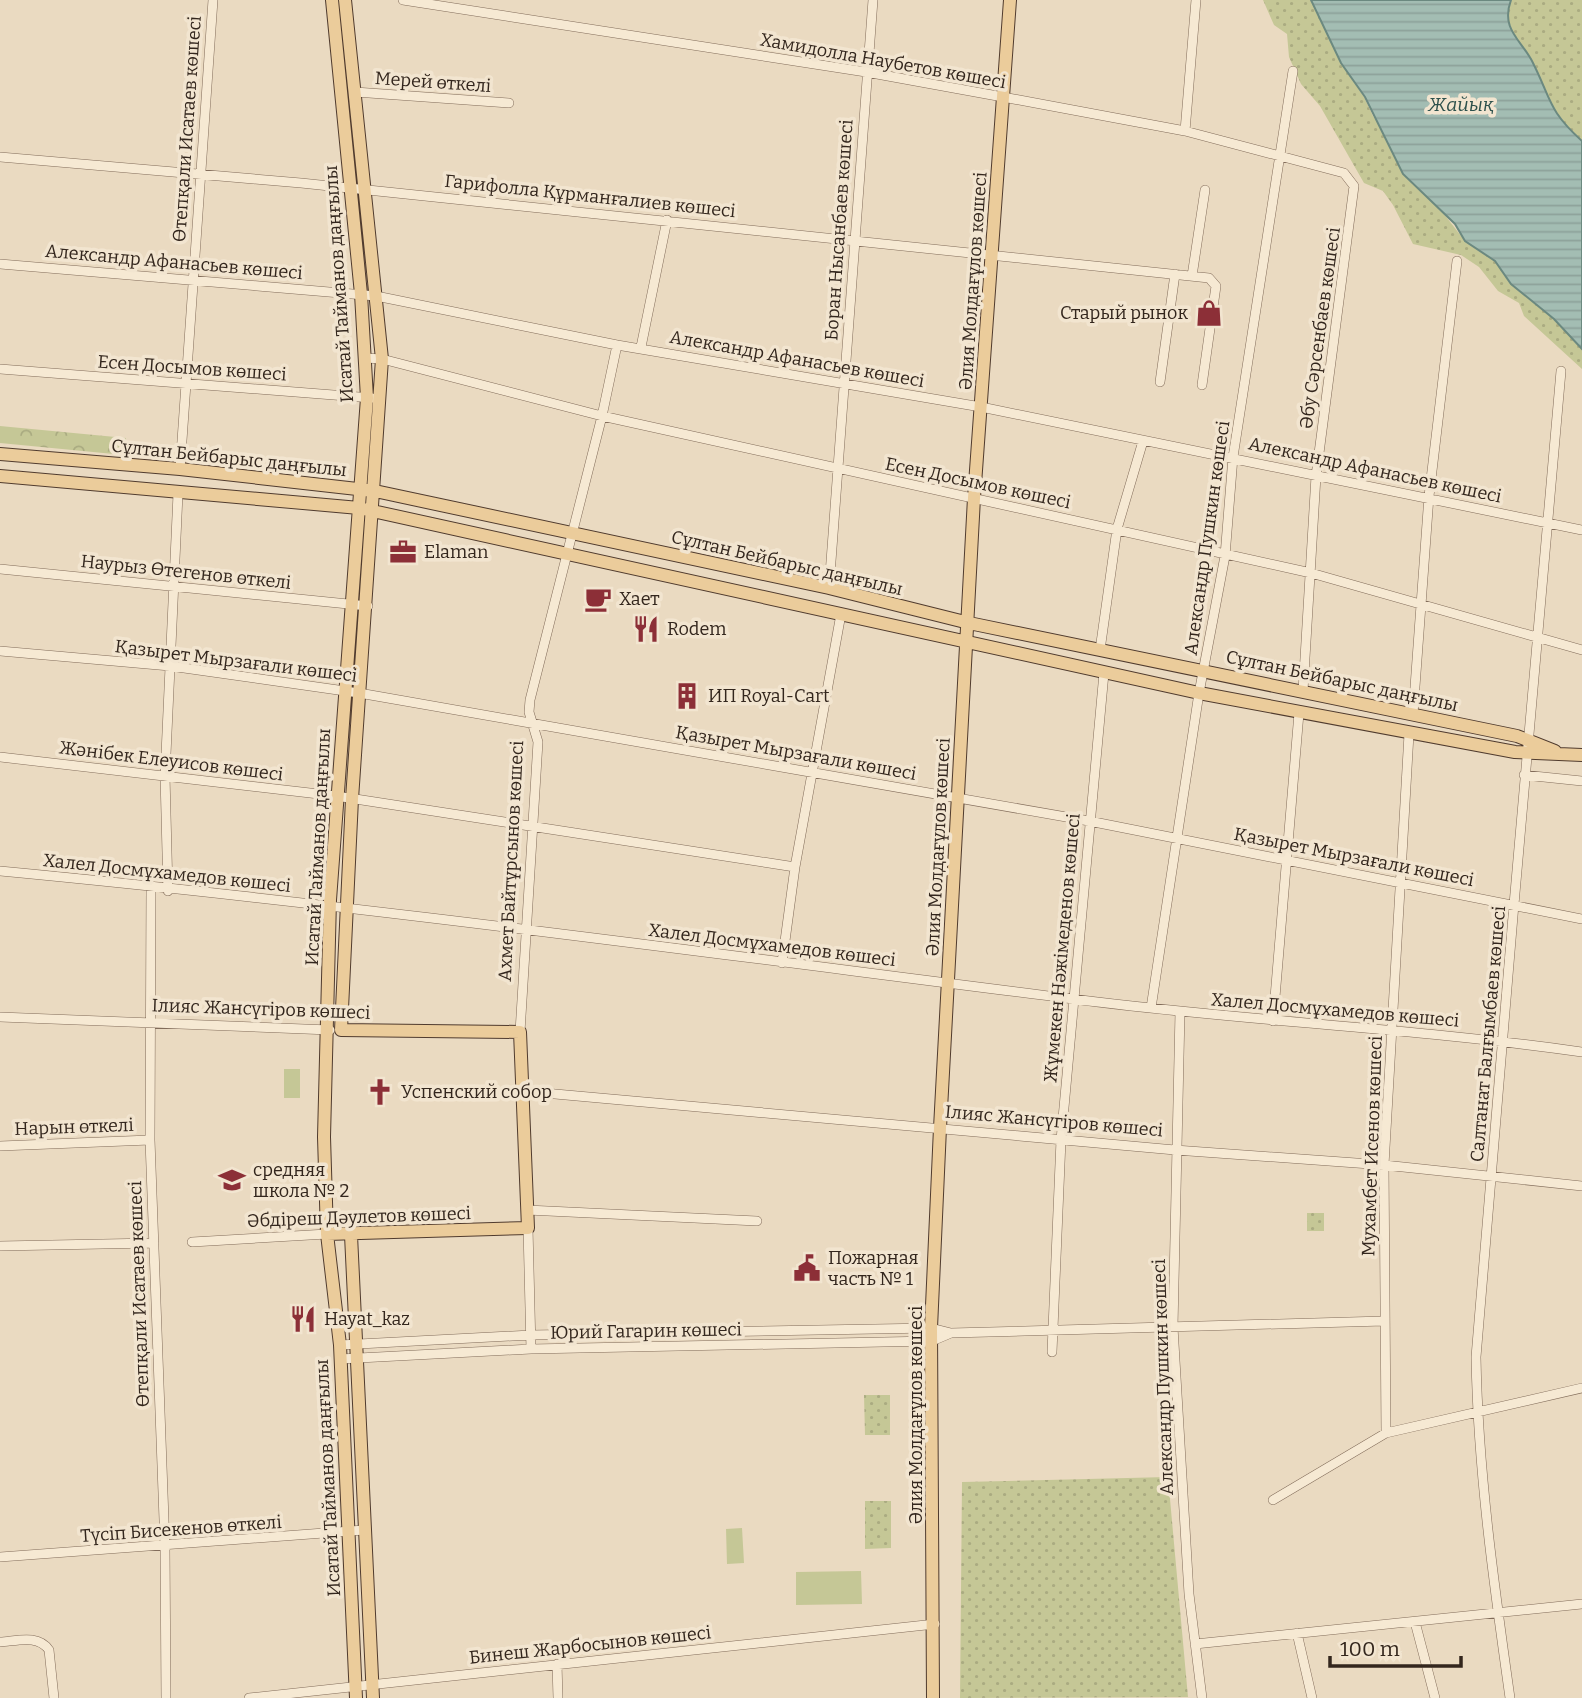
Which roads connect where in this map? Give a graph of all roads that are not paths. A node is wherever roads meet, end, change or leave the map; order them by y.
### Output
1 (213, 0) edge
2 (331, 0) edge
3 (345, 0) edge
4 (403, 0) edge
5 (873, 0) edge
6 (1010, 0) edge
7 (1196, 0) edge
8 (1293, 71) dead end
9 (866, 72) junction
10 (355, 92) junction
11 (1003, 97) junction
12 (509, 103) dead end
13 (1185, 131) junction
14 (1280, 156) junction
15 (0, 158) edge
16 (200, 174) junction
17 (1351, 178) joint
18 (349, 187) junction
19 (365, 189) junction
20 (1205, 190) dead end
21 (667, 220) junction
22 (854, 240) junction
23 (992, 255) junction
24 (1457, 261) dead end
25 (0, 264) edge
26 (1175, 274) junction
27 (1192, 276) junction
28 (192, 280) junction
29 (361, 294) junction
30 (376, 296) junction
31 (617, 345) junction
32 (641, 347) junction
33 (365, 358) junction
34 (382, 359) junction
35 (0, 369) edge
36 (1561, 371) dead end
37 (844, 382) junction
38 (1160, 382) dead end
39 (184, 384) junction
40 (1202, 385) dead end
41 (367, 398) junction
42 (382, 400) junction
43 (981, 407) junction
44 (602, 416) junction
45 (1143, 442) junction
46 (0, 454) edge
47 (1233, 457) junction
48 (837, 468) junction
49 (180, 469) junction
50 (0, 476) edge
51 (1316, 476) junction
52 (360, 489) junction
53 (375, 491) junction
54 (178, 494) junction
55 (1429, 496) junction
56 (974, 498) junction
57 (359, 508) junction
58 (374, 512) junction
59 (1547, 522) junction
60 (1117, 530) junction
61 (1582, 530) edge
62 (572, 533) junction
63 (568, 552) junction
64 (1225, 556) junction
65 (703, 562) junction
66 (0, 569) edge
67 (1311, 573) junction
68 (699, 582) junction
69 (174, 587) junction
70 (829, 588) junction
71 (1423, 604) junction
72 (351, 605) junction
73 (368, 606) junction
74 (841, 614) junction
75 (969, 623) junction
76 (1537, 638) junction
77 (968, 645) junction
78 (1582, 649) edge
79 (1100, 650) junction
80 (0, 651) edge
81 (170, 666) junction
82 (1205, 670) junction
83 (1104, 673) junction
84 (344, 691) junction
85 (1303, 691) junction
86 (359, 693) junction
87 (1199, 693) junction
88 (1299, 713) junction
89 (1413, 714) junction
90 (532, 723) junction
91 (1409, 734) junction
92 (1527, 738) junction
93 (1559, 752) junction
94 (1525, 754) junction
95 (1582, 755) edge
96 (0, 757) edge
97 (813, 771) junction
98 (1524, 775) junction
99 (165, 776) junction
100 (1582, 781) edge
101 (336, 796) junction
102 (352, 799) junction
103 (959, 799) junction
104 (1089, 821) junction
105 (531, 825) junction
106 (1177, 837) junction
107 (1287, 858) junction
108 (795, 867) junction
109 (0, 871) edge
110 (1401, 882) junction
111 (151, 888) junction
112 (168, 891) junction
113 (1515, 905) junction
114 (330, 906) junction
115 (347, 908) junction
116 (1582, 919) edge
117 (525, 930) junction
118 (782, 962) junction
119 (948, 982) junction
120 (1074, 999) junction
121 (1151, 1008) junction
122 (1180, 1012) junction
123 (0, 1017) edge
124 (1273, 1021) junction
125 (148, 1023) junction
126 (327, 1030) junction
127 (341, 1030) junction
128 (520, 1032) junction
129 (1391, 1032) junction
130 (1502, 1041) junction
131 (1582, 1052) edge
132 (522, 1091) junction
133 (940, 1128) junction
134 (150, 1140) junction
135 (1061, 1140) junction
136 (0, 1146) edge
137 (1175, 1150) junction
138 (1384, 1165) junction
139 (1492, 1175) junction
140 (1582, 1186) edge
141 (527, 1210) junction
142 (757, 1221) dead end
143 (528, 1228) junction
144 (327, 1234) junction
145 (351, 1235) junction
146 (153, 1242) junction
147 (192, 1242) dead end
148 (0, 1245) edge
149 (1384, 1321) junction
150 (1173, 1326) junction
151 (1054, 1329) junction
152 (932, 1334) junction
153 (531, 1335) junction
154 (355, 1344) junction
155 (340, 1345) junction
156 (531, 1349) junction
157 (1052, 1352) dead end
158 (356, 1358) junction
159 (341, 1359) junction
160 (1582, 1388) edge
161 (1477, 1411) junction
162 (1386, 1433) junction
163 (1273, 1500) dead end
164 (364, 1530) junction
165 (348, 1532) junction
166 (165, 1547) junction
167 (0, 1557) edge
168 (1582, 1604) edge
169 (1498, 1613) junction
170 (1415, 1622) junction
171 (935, 1624) junction
172 (1297, 1633) junction
173 (0, 1642) edge
174 (1195, 1644) junction
175 (557, 1664) junction
176 (373, 1691) edge
177 (356, 1693) edge
178 (54, 1698) edge
179 (166, 1698) edge
180 (249, 1698) edge
181 (558, 1698) edge
182 (933, 1698) edge
183 (1202, 1698) edge
184 (1312, 1698) edge
185 (1435, 1698) edge
186 (1510, 1698) edge

1 - 16 street, Өтепқали Исатаев көшесі
2 - 18 main road, Исатай Тайманов даңғылы
3 - 10 main road, Исатай Тайманов даңғылы
4 - 9 street, Хамидолла Наубетов көшесі
5 - 9 street, Боран Нысанбаев көшесі
6 - 11 main road, Әлия Молдағұлов көшесі
7 - 13 street
8 - 14 street, Александр Пушкин көшесі
9 - 11 street, Хамидолла Наубетов көшесі
9 - 22 street, Боран Нысанбаев көшесі
10 - 12 street, Мерей өткелі
10 - 19 main road, Исатай Тайманов даңғылы
11 - 13 street, Хамидолла Наубетов көшесі
11 - 23 main road, Әлия Молдағұлов көшесі
13 - 14 street, Хамидолла Наубетов көшесі
14 - 17 street, Хамидолла Наубетов көшесі
14 - 47 street, Александр Пушкин көшесі
15 - 16 street, Гарифолла Құрманғалиев көшесі
16 - 18 street, Гарифолла Құрманғалиев көшесі
16 - 28 street, Өтепқали Исатаев көшесі
17 - 51 street, Әбу Сәрсенбаев көшесі
18 - 19 street, Гарифолла Құрманғалиев көшесі
18 - 29 main road, Исатай Тайманов даңғылы
19 - 21 street, Гарифолла Құрманғалиев көшесі
19 - 30 main road, Исатай Тайманов даңғылы
20 - 27 street
21 - 22 street, Гарифолла Құрманғалиев көшесі
21 - 32 street
22 - 23 street, Гарифолла Құрманғалиев көшесі
22 - 37 street, Боран Нысанбаев көшесі
23 - 26 street, Гарифолла Құрманғалиев көшесі
23 - 43 main road, Әлия Молдағұлов көшесі
24 - 55 street
25 - 28 street, Александр Афанасьев көшесі
26 - 27 street, Гарифолла Құрманғалиев көшесі
26 - 38 street
27 - 40 street
28 - 29 street, Александр Афанасьев көшесі
28 - 39 street, Өтепқали Исатаев көшесі
29 - 30 street, Александр Афанасьев көшесі
29 - 33 main road, Исатай Тайманов даңғылы
30 - 31 street, Александр Афанасьев көшесі
30 - 34 main road, Исатай Тайманов даңғылы
31 - 32 street, Александр Афанасьев көшесі
31 - 44 street, Ахмет Байтұрсынов көшесі
32 - 37 street, Александр Афанасьев көшесі
33 - 34 street, Есен Досымов көшесі
33 - 41 main road, Исатай Тайманов даңғылы
34 - 42 main road, Исатай Тайманов даңғылы
34 - 44 street, Есен Досымов көшесі
35 - 39 street, Есен Досымов көшесі
36 - 59 street, Салтанат Балғымбаев көшесі
37 - 43 street, Александр Афанасьев көшесі
37 - 48 street, Боран Нысанбаев көшесі
39 - 41 street, Есен Досымов көшесі
39 - 49 street, Өтепқали Исатаев көшесі
41 - 42 street, Есен Досымов көшесі
41 - 52 main road, Исатай Тайманов даңғылы
42 - 53 main road, Исатай Тайманов даңғылы
43 - 45 street, Александр Афанасьев көшесі
43 - 56 main road, Әлия Молдағұлов көшесі
44 - 48 street, Есен Досымов көшесі
44 - 62 street, Ахмет Байтұрсынов көшесі
45 - 47 street, Александр Афанасьев көшесі
45 - 60 street
46 - 49 main road, Сұлтан Бейбарыс даңғылы
47 - 51 street, Александр Афанасьев көшесі
47 - 64 street, Александр Пушкин көшесі
48 - 56 street, Есен Досымов көшесі
48 - 70 street, Боран Нысанбаев көшесі
49 - 52 main road, Сұлтан Бейбарыс даңғылы
50 - 54 main road, Сұлтан Бейбарыс даңғылы
51 - 55 street, Александр Афанасьев көшесі
51 - 67 street, Әбу Сәрсенбаев көшесі
52 - 53 main road, Сұлтан Бейбарыс даңғылы
52 - 57 main road, Исатай Тайманов даңғылы
53 - 58 main road, Исатай Тайманов даңғылы
53 - 62 main road, Сұлтан Бейбарыс даңғылы
54 - 57 main road, Сұлтан Бейбарыс даңғылы
54 - 69 street
55 - 59 street, Александр Афанасьев көшесі
55 - 71 street
56 - 60 street, Есен Досымов көшесі
56 - 75 main road, Әлия Молдағұлов көшесі
57 - 58 main road, Сұлтан Бейбарыс даңғылы
57 - 72 main road, Исатай Тайманов даңғылы
58 - 63 main road, Сұлтан Бейбарыс даңғылы
58 - 73 main road, Исатай Тайманов даңғылы
59 - 61 street, Александр Афанасьев көшесі
59 - 76 street, Салтанат Балғымбаев көшесі
60 - 64 street, Есен Досымов көшесі
60 - 79 street
62 - 63 street, Ахмет Байтұрсынов көшесі
62 - 65 main road, Сұлтан Бейбарыс даңғылы
63 - 68 main road, Сұлтан Бейбарыс даңғылы
63 - 90 street, Ахмет Байтұрсынов көшесі
64 - 67 street, Есен Досымов көшесі
64 - 82 street, Александр Пушкин көшесі
65 - 68 main road
65 - 70 main road, Сұлтан Бейбарыс даңғылы
66 - 69 street, Наурыз Өтегенов өткелі
67 - 71 street, Есен Досымов көшесі
67 - 85 street, Әбу Сәрсенбаев көшесі
68 - 74 main road, Сұлтан Бейбарыс даңғылы
69 - 72 street, Наурыз Өтегенов өткелі
69 - 81 street
70 - 75 main road, Сұлтан Бейбарыс даңғылы
71 - 76 street, Есен Досымов көшесі
71 - 89 street
72 - 73 street, Наурыз Өтегенов өткелі
72 - 84 main road, Исатай Тайманов даңғылы
73 - 86 main road, Исатай Тайманов даңғылы
74 - 77 main road, Сұлтан Бейбарыс даңғылы
74 - 97 street
75 - 77 main road, Әлия Молдағұлов көшесі
75 - 79 main road, Сұлтан Бейбарыс даңғылы
76 - 78 street, Есен Досымов көшесі
76 - 92 street, Салтанат Балғымбаев көшесі
77 - 83 main road, Сұлтан Бейбарыс даңғылы
77 - 103 main road, Әлия Молдағұлов көшесі
79 - 82 main road, Сұлтан Бейбарыс даңғылы
80 - 81 street, Қазырет Мырзағали көшесі
81 - 84 street, Қазырет Мырзағали көшесі
81 - 99 street
82 - 85 main road, Сұлтан Бейбарыс даңғылы
82 - 87 street, Александр Пушкин көшесі
83 - 87 main road, Сұлтан Бейбарыс даңғылы
83 - 104 street, Жұмекен Нәжімеденов көшесі
84 - 86 street, Қазырет Мырзағали көшесі
84 - 101 main road, Исатай Тайманов даңғылы
85 - 89 main road, Сұлтан Бейбарыс даңғылы
86 - 90 street, Қазырет Мырзағали көшесі
86 - 102 main road, Исатай Тайманов даңғылы
87 - 88 main road, Сұлтан Бейбарыс даңғылы
87 - 106 street, Александр Пушкин көшесі
88 - 91 main road, Сұлтан Бейбарыс даңғылы
88 - 107 street
89 - 92 main road, Сұлтан Бейбарыс даңғылы
90 - 97 street, Қазырет Мырзағали көшесі
90 - 105 street, Ахмет Байтұрсынов көшесі
91 - 94 main road, Сұлтан Бейбарыс даңғылы
91 - 110 street, Мухамбет Исенов көшесі
92 - 93 main road, Сұлтан Бейбарыс даңғылы
92 - 94 street, Салтанат Балғымбаев көшесі
93 - 94 main road, Сұлтан Бейбарыс даңғылы
93 - 95 main road, Сұлтан Бейбарыс даңғылы
94 - 98 street, Салтанат Балғымбаев көшесі
96 - 99 street, Жәнібек Елеуисов көшесі
97 - 103 street, Қазырет Мырзағали көшесі
97 - 108 street
98 - 100 street
98 - 113 street, Салтанат Балғымбаев көшесі
99 - 101 street, Жәнібек Елеуисов көшесі
99 - 112 street
101 - 102 street, Жәнібек Елеуисов көшесі
101 - 114 main road, Исатай Тайманов даңғылы
102 - 105 street, Жәнібек Елеуисов көшесі
102 - 115 main road, Исатай Тайманов даңғылы
103 - 104 street, Қазырет Мырзағали көшесі
103 - 119 main road, Әлия Молдағұлов көшесі
104 - 106 street, Қазырет Мырзағали көшесі
104 - 120 street, Жұмекен Нәжімеденов көшесі
105 - 108 street, Жәнібек Елеуисов көшесі
105 - 117 street, Ахмет Байтұрсынов көшесі
106 - 107 street, Қазырет Мырзағали көшесі
106 - 121 street, Александр Пушкин көшесі
107 - 110 street, Қазырет Мырзағали көшесі
107 - 124 street
108 - 118 street
109 - 111 street, Халел Досмұхамедов көшесі
110 - 113 street, Қазырет Мырзағали көшесі
110 - 129 street, Мухамбет Исенов көшесі
111 - 112 street, Халел Досмұхамедов көшесі
111 - 125 street, Өтепқали Исатаев көшесі
112 - 114 street, Халел Досмұхамедов көшесі
113 - 116 street, Қазырет Мырзағали көшесі
113 - 130 street, Салтанат Балғымбаев көшесі
114 - 115 street, Халел Досмұхамедов көшесі
114 - 126 main road, Исатай Тайманов даңғылы
115 - 117 street, Халел Досмұхамедов көшесі
115 - 127 main road, Исатай Тайманов даңғылы
117 - 118 street, Халел Досмұхамедов көшесі
117 - 128 street, Ахмет Байтұрсынов көшесі
118 - 119 street, Халел Досмұхамедов көшесі
119 - 120 street, Халел Досмұхамедов көшесі
119 - 133 main road, Әлия Молдағұлов көшесі
120 - 121 street, Халел Досмұхамедов көшесі
120 - 135 street, Жұмекен Нәжімеденов көшесі
121 - 122 street, Халел Досмұхамедов көшесі
122 - 124 street, Халел Досмұхамедов көшесі
122 - 137 street, Александр Пушкин көшесі
123 - 125 street, Ілияс Жансүгіров көшесі
124 - 129 street, Халел Досмұхамедов көшесі
125 - 126 street, Ілияс Жансүгіров көшесі
125 - 134 street, Өтепқали Исатаев көшесі
126 - 127 street, Ілияс Жансүгіров көшесі
126 - 144 main road, Исатай Тайманов даңғылы
127 - 128 main road, Ілияс Жансүгіров көшесі
128 - 132 main road, Ахмет Байтұрсынов көшесі
129 - 130 street, Халел Досмұхамедов көшесі
129 - 138 street, Мухамбет Исенов көшесі
130 - 131 street, Халел Досмұхамедов көшесі
130 - 139 street, Салтанат Балғымбаев көшесі
132 - 133 street, Ілияс Жансүгіров көшесі
132 - 141 main road, Ахмет Байтұрсынов көшесі
133 - 135 street, Ілияс Жансүгіров көшесі
133 - 152 main road, Әлия Молдағұлов көшесі
134 - 136 street, Нарын өткелі
134 - 146 street, Өтепқали Исатаев көшесі
135 - 137 street, Ілияс Жансүгіров көшесі
135 - 151 street, Жұмекен Нәжімеденов көшесі
137 - 138 street, Ілияс Жансүгіров көшесі
137 - 150 street, Александр Пушкин көшесі
138 - 139 street, Ілияс Жансүгіров көшесі
138 - 149 street, Мухамбет Исенов көшесі
139 - 140 street, Ілияс Жансүгіров көшесі
139 - 161 street, Салтанат Балғымбаев көшесі
141 - 142 street
141 - 143 main road, Ахмет Байтұрсынов көшесі
143 - 145 main road, Әбдіреш Дәулетов көшесі
143 - 153 street, Ахмет Байтұрсынов көшесі
144 - 145 main road, Әбдіреш Дәулетов көшесі
144 - 147 street, Әбдіреш Дәулетов көшесі
144 - 155 main road, Исатай Тайманов даңғылы
145 - 154 main road, Исатай Тайманов даңғылы
146 - 148 street
146 - 166 street, Өтепқали Исатаев көшесі
149 - 150 street, Юрий Гагарин көшесі
149 - 162 street, Мухамбет Исенов көшесі
150 - 151 street, Юрий Гагарин көшесі
150 - 174 street, Александр Пушкин көшесі
151 - 152 street, Юрий Гагарин көшесі
151 - 157 street, Жұмекен Нәжімеденов көшесі
152 - 153 street, Юрий Гагарин көшесі
152 - 156 street, Юрий Гагарин көшесі
152 - 171 main road, Әлия Молдағұлов көшесі
153 - 154 street, Юрий Гагарин көшесі
153 - 156 street, Ахмет Байтұрсынов көшесі
154 - 155 street, Юрий Гагарин көшесі
154 - 158 main road, Исатай Тайманов даңғылы
155 - 159 main road, Исатай Тайманов даңғылы
156 - 158 street, Юрий Гагарин көшесі
158 - 159 street, Юрий Гагарин көшесі
158 - 164 main road, Исатай Тайманов даңғылы
159 - 165 main road, Исатай Тайманов даңғылы
160 - 161 street
161 - 162 street
161 - 169 street, Салтанат Балғымбаев көшесі
162 - 163 street
164 - 165 street, Түсіп Бисекенов өткелі
164 - 176 main road, Исатай Тайманов даңғылы
165 - 166 street, Түсіп Бисекенов өткелі
165 - 177 main road, Исатай Тайманов даңғылы
166 - 167 street, Түсіп Бисекенов өткелі
166 - 179 street, Өтепқали Исатаев көшесі
168 - 169 street
169 - 170 street
169 - 186 street, Салтанат Балғымбаев көшесі
170 - 172 street
170 - 185 street
171 - 175 street, Бинеш Жарбосынов көшесі
171 - 182 main road, Әлия Молдағұлов көшесі
172 - 174 street
172 - 184 street
173 - 178 street
174 - 183 street, Александр Пушкин көшесі
175 - 176 street, Бинеш Жарбосынов көшесі
175 - 181 street
176 - 177 street, Бинеш Жарбосынов көшесі
177 - 180 street, Бинеш Жарбосынов көшесі

